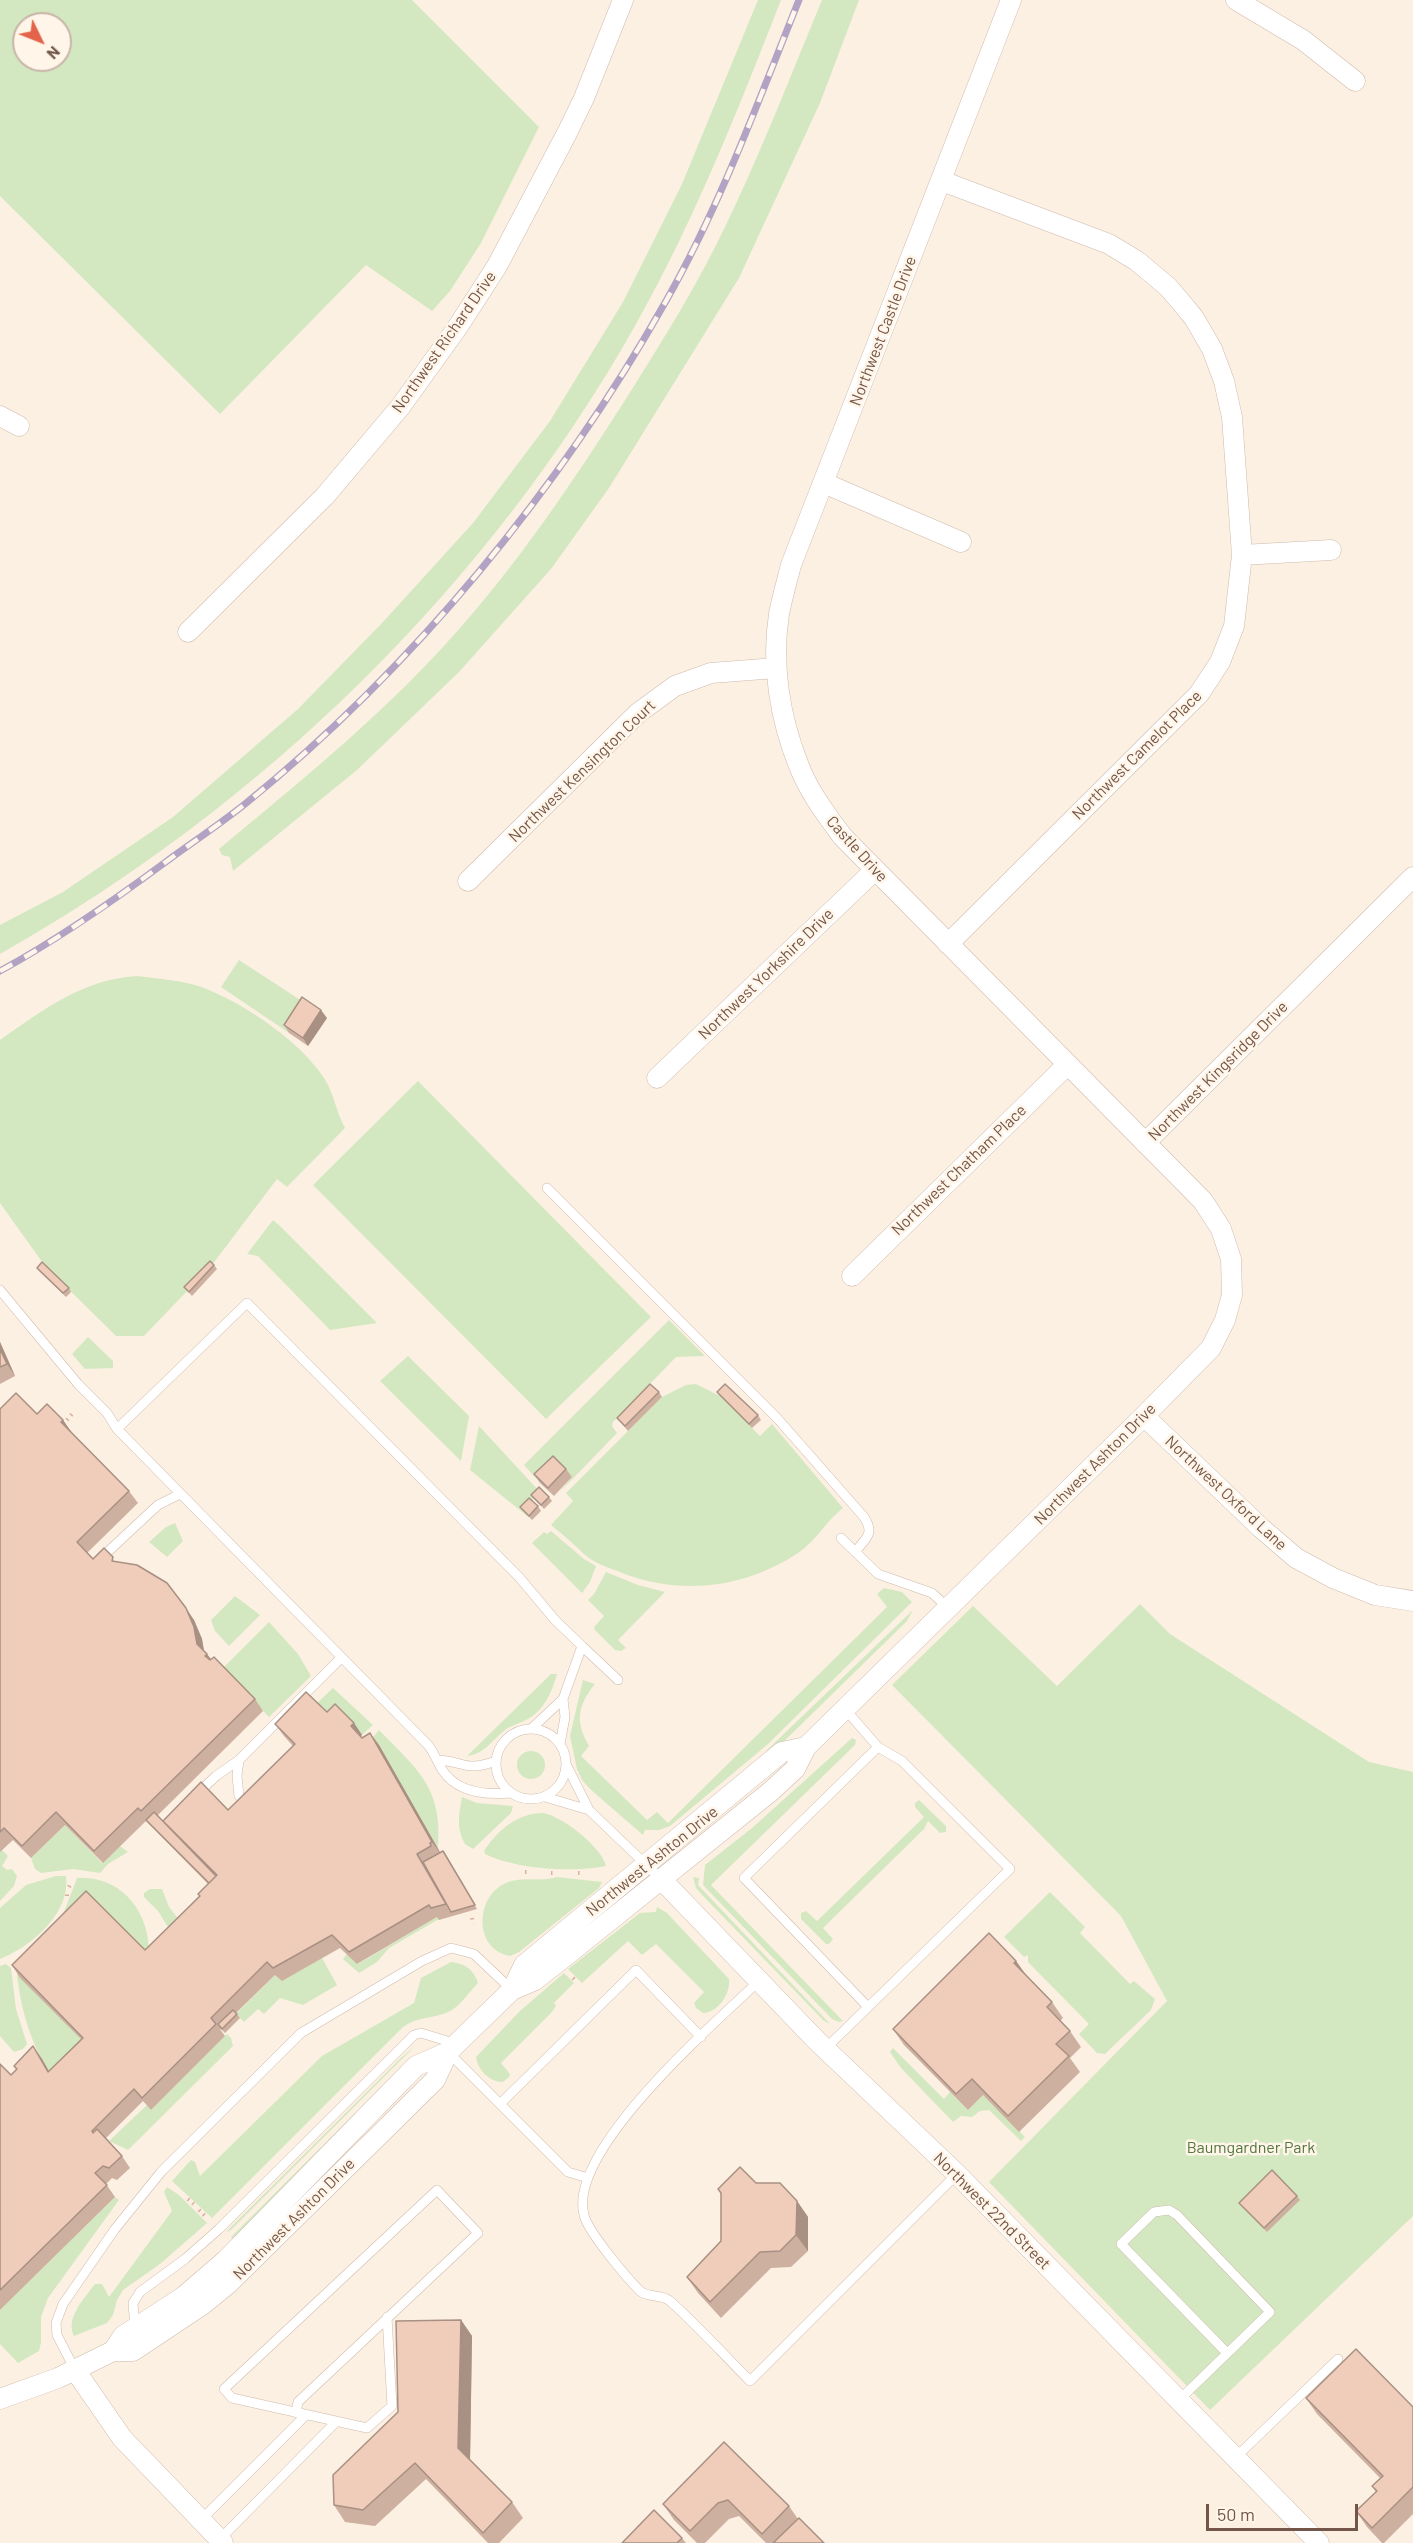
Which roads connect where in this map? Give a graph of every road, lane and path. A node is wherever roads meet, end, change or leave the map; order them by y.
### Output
1 (623, 0) edge
2 (1011, 0) edge
3 (1236, 0) edge
4 (1355, 81) dead end
5 (942, 181) junction
6 (0, 416) edge
7 (19, 426) dead end
8 (824, 483) junction
9 (961, 542) dead end
10 (1331, 550) dead end
11 (1242, 555) junction
12 (188, 632) dead end
13 (776, 668) junction
14 (875, 870) junction
15 (1413, 877) edge
16 (468, 881) dead end
17 (948, 944) junction
18 (1067, 1065) junction
19 (657, 1078) dead end
20 (1144, 1143) junction
21 (547, 1188) dead end
22 (852, 1276) dead end
23 (0, 1290) edge
24 (72, 1414) dead end
25 (1144, 1416) junction
26 (67, 1419) dead end
27 (117, 1430) junction
28 (180, 1494) junction
29 (841, 1538) dead end
30 (855, 1552) junction
31 (95, 1564) edge
32 (1413, 1601) edge
33 (948, 1608) junction
34 (582, 1646) junction
35 (341, 1658) junction
36 (618, 1680) dead end
37 (563, 1699) junction
38 (844, 1709) junction
39 (531, 1729) junction
40 (560, 1744) junction
41 (806, 1747) junction
42 (878, 1747) junction
43 (239, 1760) junction
44 (439, 1760) junction
45 (496, 1761) junction
46 (566, 1766) junction
47 (510, 1793) junction
48 (239, 1796) edge
49 (545, 1797) junction
50 (191, 1800) edge
51 (589, 1810) junction
52 (647, 1865) junction
53 (525, 1872) dead end
54 (531, 1872) dead end
55 (551, 1873) dead end
56 (557, 1873) dead end
57 (578, 1873) dead end
58 (584, 1873) dead end
59 (662, 1880) junction
60 (472, 1918) dead end
61 (473, 1924) dead end
62 (573, 1978) dead end
63 (759, 1981) junction
64 (578, 1982) dead end
65 (512, 1990) junction
66 (868, 2007) junction
67 (701, 2037) junction
68 (452, 2048) junction
69 (825, 2049) junction
70 (500, 2104) junction
71 (957, 2174) junction
72 (588, 2178) junction
73 (188, 2199) dead end
74 (195, 2205) dead end
75 (199, 2210) dead end
76 (205, 2216) dead end
77 (387, 2317) junction
78 (135, 2328) junction
79 (113, 2351) junction
80 (1227, 2353) junction
81 (1338, 2358) dead end
82 (75, 2370) junction
83 (0, 2399) edge
84 (1179, 2400) junction
85 (301, 2414) junction
86 (336, 2422) junction
87 (1235, 2458) junction
88 (201, 2520) junction
89 (222, 2541) edge
90 (1319, 2543) edge

1 - 12 street, Northwest Richard Drive
2 - 5 street, Northwest Castle Drive
3 - 4 street
5 - 8 street, Northwest Castle Drive
5 - 11 street, Northwest Camelot Place
6 - 7 street
8 - 9 street
8 - 13 street, Northwest Castle Drive
10 - 11 street
11 - 17 street, Northwest Camelot Place
13 - 14 street, Castle Drive
13 - 16 street, Northwest Kensington Court
14 - 17 street, Castle Drive
14 - 19 street, Northwest Yorkshire Drive
15 - 20 street, Northwest Kingsridge Drive
17 - 18 street, Northwest Kingsridge Drive
18 - 20 street, Northwest Kingsridge Drive
18 - 22 street, Northwest Chatham Place
20 - 25 street, Northwest Ashton Drive
21 - 30 lane
23 - 27 lane
24 - 26 path
25 - 32 street, Northwest Oxford Lane
25 - 33 street, Northwest Ashton Drive
27 - 28 lane
27 - 34 lane
28 - 31 lane
28 - 35 lane
29 - 30 lane
30 - 33 lane
33 - 38 street, Northwest Ashton Drive
34 - 36 lane
34 - 37 lane
35 - 43 lane
35 - 44 lane
37 - 39 lane
37 - 40 lane
38 - 41 street, Northwest Ashton Drive
38 - 42 lane
39 - 40 lane
39 - 45 lane
40 - 46 lane
41 - 52 street, Northwest Ashton Drive
41 - 59 street, Northwest Ashton Drive
42 - 66 lane
42 - 66 lane
43 - 48 lane
43 - 50 lane
44 - 45 lane
44 - 47 lane
45 - 47 lane
46 - 49 lane
46 - 51 lane
47 - 49 lane
49 - 51 lane
51 - 52 lane
52 - 59 lane
52 - 65 street, Northwest Ashton Drive
53 - 54 path
55 - 56 path
57 - 58 path
59 - 63 street, Northwest 22nd Street
59 - 65 street, Northwest Ashton Drive
60 - 61 path
62 - 64 path
63 - 67 lane
63 - 69 street, Northwest 22nd Street
65 - 68 street, Northwest Ashton Drive
65 - 82 lane
66 - 69 lane
67 - 70 lane
67 - 72 lane
68 - 70 lane
68 - 78 street, Northwest Ashton Drive
68 - 78 lane
68 - 79 street, Northwest Ashton Drive
69 - 71 street, Northwest 22nd Street
70 - 72 lane
71 - 72 lane
71 - 84 street, Northwest 22nd Street
73 - 74 path
75 - 76 path
77 - 85 lane
77 - 85 lane
77 - 86 lane
78 - 79 street, Northwest Ashton Drive
79 - 82 street, Northwest Ashton Drive
80 - 80 lane
80 - 84 lane
81 - 87 lane
82 - 83 street, Northwest Ashton Drive
82 - 88 street
84 - 87 street, Northwest 22nd Street
85 - 86 lane
85 - 88 lane
86 - 89 lane
87 - 90 street, Northwest 22nd Street
88 - 89 street

